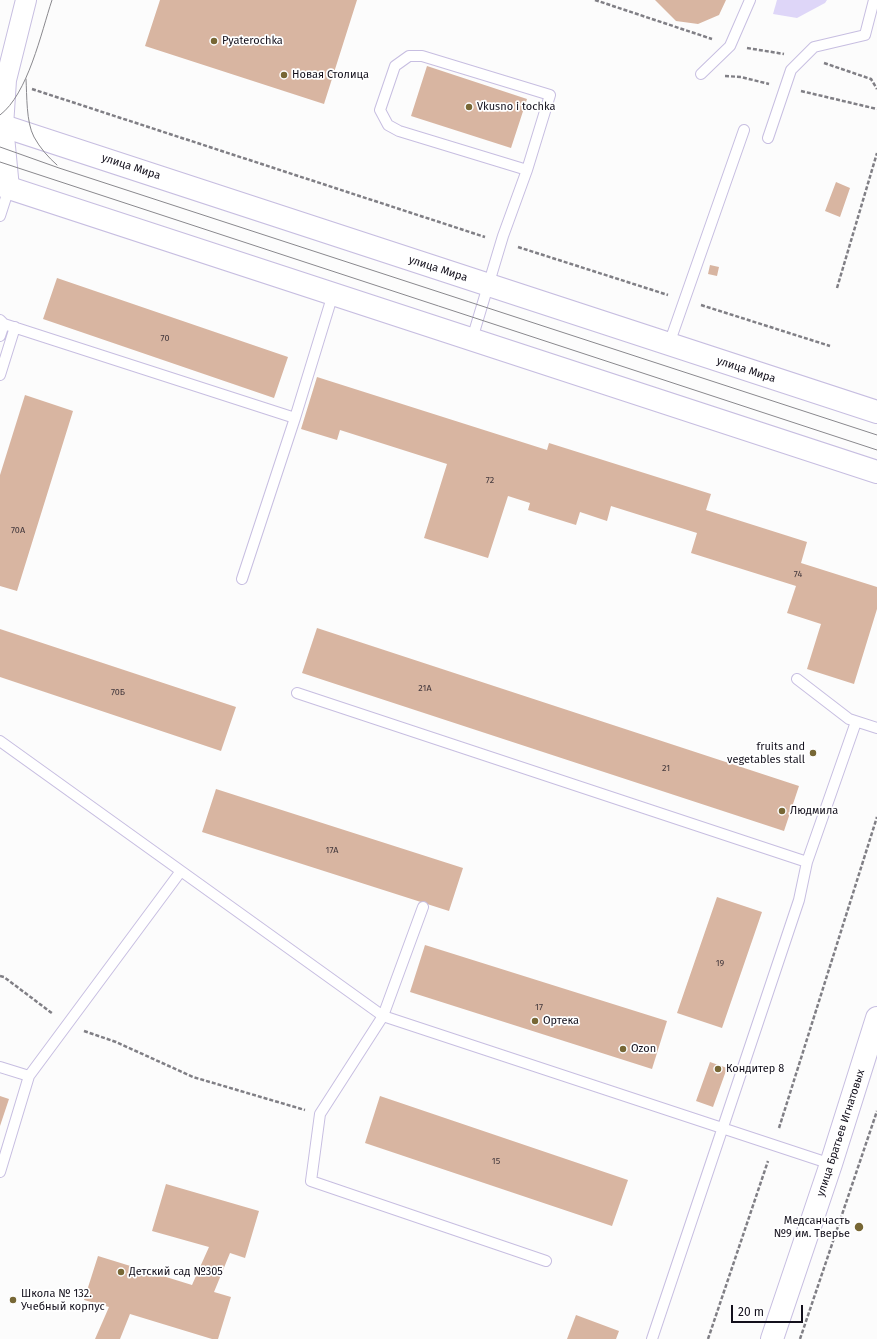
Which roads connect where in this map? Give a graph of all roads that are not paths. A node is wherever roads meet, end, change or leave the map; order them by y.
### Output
1 (26, 0) edge
2 (750, 0) edge
3 (874, 0) edge
4 (701, 74) dead end
5 (2, 125) edge
6 (744, 130) dead end
7 (768, 138) dead end
8 (527, 170) junction
9 (4, 186) edge
10 (0, 216) edge
11 (488, 285) junction
12 (333, 294) junction
13 (2, 322) edge
14 (15, 327) junction
15 (0, 336) edge
16 (472, 339) junction
17 (669, 344) junction
18 (0, 375) edge
19 (877, 412) edge
20 (295, 418) junction
21 (877, 472) edge
22 (242, 579) dead end
23 (797, 679) dead end
24 (297, 693) dead end
25 (856, 722) junction
26 (877, 728) edge
27 (0, 741) edge
28 (807, 862) junction
29 (181, 871) junction
30 (423, 907) dead end
31 (383, 1016) junction
32 (877, 1018) edge
33 (0, 1067) edge
34 (30, 1076) junction
35 (723, 1128) junction
36 (831, 1164) junction
37 (0, 1172) edge
38 (546, 1261) dead end
39 (652, 1339) edge
40 (772, 1339) edge

1 - 5 street
2 - 4 lane
3 - 7 lane
5 - 9 street
5 - 11 main road, улица Мира
6 - 17 lane
8 - 8 lane
8 - 11 lane
9 - 10 lane
9 - 12 main road
11 - 16 lane
11 - 17 main road, улица Мира
12 - 16 main road
12 - 20 lane
13 - 14 lane
13 - 15 lane
14 - 18 lane
14 - 20 lane
16 - 21 main road
17 - 19 main road, улица Мира
20 - 22 lane
23 - 25 lane
24 - 28 lane
25 - 26 lane
25 - 28 lane
27 - 29 lane
28 - 35 lane
29 - 31 lane
29 - 34 lane
30 - 31 lane
31 - 35 lane
31 - 38 lane
32 - 36 main road, улица Братьев Игнатовых
33 - 34 lane
34 - 37 lane
35 - 36 lane
35 - 39 lane
36 - 40 main road, улица Братьев Игнатовых

